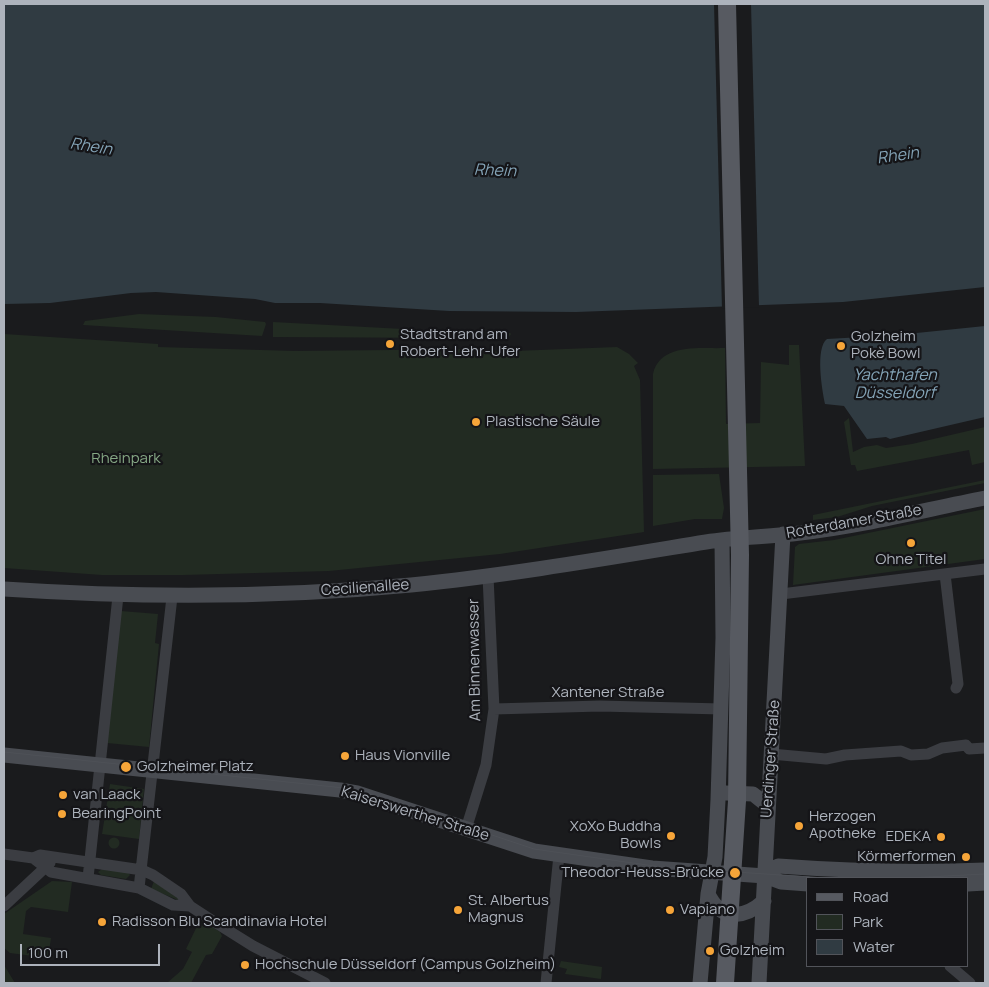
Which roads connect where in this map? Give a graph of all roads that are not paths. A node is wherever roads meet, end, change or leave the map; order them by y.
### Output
1 (727, 4) edge
2 (739, 4) edge
3 (745, 477) junction
4 (985, 498) edge
5 (783, 534) junction
6 (722, 540) junction
7 (985, 569) edge
8 (945, 574) junction
9 (488, 576) junction
10 (4, 589) edge
11 (781, 594) junction
12 (118, 596) junction
13 (172, 597) junction
14 (956, 688) dead end
15 (494, 709) junction
16 (722, 709) junction
17 (985, 748) edge
18 (771, 754) junction
19 (4, 755) edge
20 (99, 765) junction
21 (152, 770) junction
22 (718, 800) junction
23 (768, 806) junction
24 (466, 829) junction
25 (4, 854) edge
26 (558, 855) junction
27 (33, 858) junction
28 (58, 858) junction
29 (90, 863) junction
30 (45, 868) junction
31 (142, 870) junction
32 (985, 870) edge
33 (712, 872) junction
34 (765, 876) junction
35 (88, 878) junction
36 (985, 883) edge
37 (806, 884) edge
38 (969, 884) edge
39 (139, 888) junction
40 (708, 894) junction
41 (764, 901) junction
42 (4, 906) edge
43 (190, 906) junction
44 (733, 938) junction
45 (951, 967) edge
46 (325, 983) edge
47 (546, 983) edge
48 (700, 983) edge
49 (725, 983) edge
50 (736, 983) edge
51 (759, 983) edge
52 (970, 983) edge

1 - 3 main road
2 - 3 main road
3 - 44 main road
4 - 5 street, Rotterdamer Straße
5 - 6 street, Rotterdamer Straße
5 - 11 street, Uerdinger Straße
6 - 9 street, Cecilienallee
6 - 16 street
7 - 8 street
8 - 11 street
8 - 14 street
9 - 13 street, Cecilienallee
9 - 15 street, Am Binnenwasser
10 - 12 street, Cecilienallee
11 - 18 street, Uerdinger Straße
12 - 13 street, Cecilienallee
12 - 20 street
13 - 21 street
15 - 16 street, Xantener Straße
15 - 24 street, Am Binnenwasser
16 - 22 street
17 - 18 street
18 - 23 street, Uerdinger Straße
19 - 20 street, Kaiserswerther Straße
20 - 21 street, Kaiserswerther Straße
20 - 29 street
21 - 24 street, Kaiserswerther Straße
21 - 31 street
22 - 23 street
22 - 33 street
23 - 34 street, Uerdinger Straße
24 - 26 street, Kaiserswerther Straße
25 - 27 street
26 - 33 street, Kaiserswerther Straße
26 - 47 street
27 - 28 street
27 - 30 street
28 - 29 street
28 - 30 street
29 - 31 street
29 - 35 street
30 - 35 street
30 - 42 street
31 - 39 street
31 - 43 street
32 - 34 street, Kaiserswerther Straße
33 - 34 street, Kaiserswerther Straße
33 - 40 street
34 - 37 street, Kaiserswerther Straße
34 - 41 street, Uerdinger Straße
35 - 39 street
36 - 38 street
39 - 43 street
40 - 41 street
40 - 48 street
41 - 51 street, Uerdinger Straße
43 - 46 street
44 - 49 main road
44 - 50 main road
45 - 52 street

